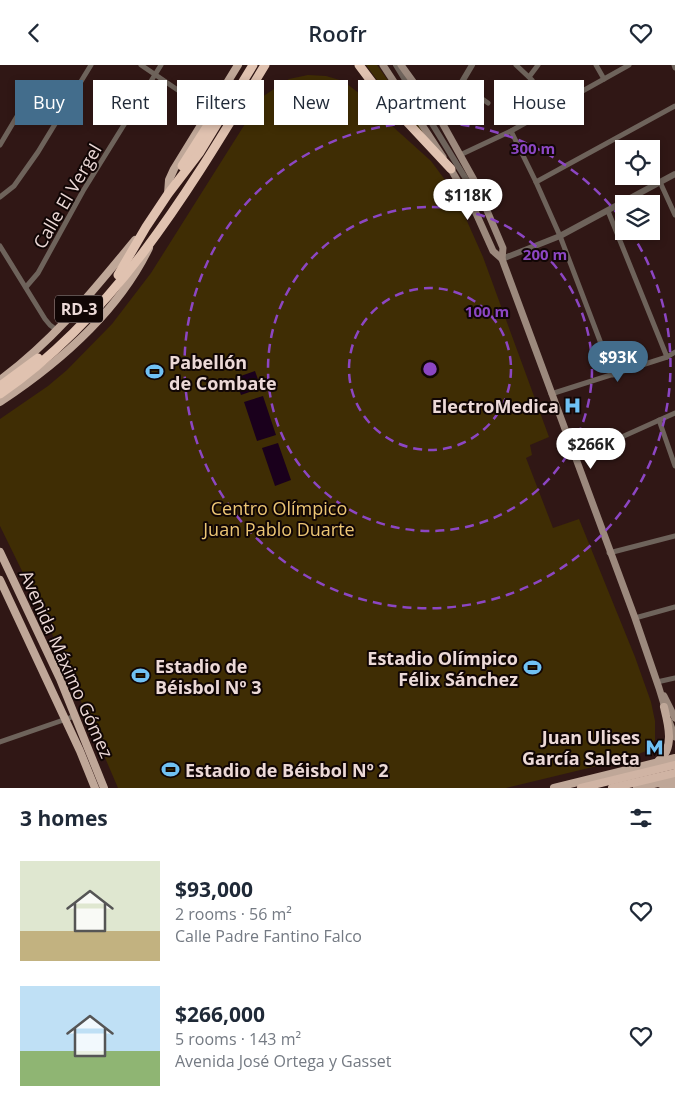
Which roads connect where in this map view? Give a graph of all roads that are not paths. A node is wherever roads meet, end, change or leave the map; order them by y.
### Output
1 (91, 65) edge
2 (141, 65) edge
3 (161, 65) edge
4 (238, 65) edge
5 (246, 65) edge
6 (253, 65) edge
7 (265, 65) edge
8 (359, 65) edge
9 (384, 65) edge
10 (396, 65) edge
11 (401, 65) edge
12 (472, 65) edge
13 (516, 65) edge
14 (538, 65) edge
15 (596, 65) edge
16 (629, 65) edge
17 (155, 75) junction
18 (529, 77) junction
19 (604, 79) junction
20 (229, 80) edge
21 (412, 80) edge
22 (463, 80) edge
23 (531, 80) edge
24 (177, 90) edge
25 (584, 90) edge
26 (484, 100) edge
27 (488, 103) dead end
28 (675, 106) edge
29 (15, 120) edge
30 (202, 125) edge
31 (443, 125) edge
32 (522, 125) edge
33 (511, 131) junction
34 (0, 145) edge
35 (460, 155) junction
36 (451, 169) junction
37 (675, 175) edge
38 (536, 182) junction
39 (660, 182) joint
40 (655, 185) edge
41 (169, 190) junction
42 (0, 197) edge
43 (482, 200) junction
44 (608, 211) junction
45 (675, 215) edge
46 (146, 227) junction
47 (560, 236) junction
48 (154, 237) junction
49 (0, 246) edge
50 (502, 259) junction
51 (26, 287) junction
52 (58, 331) junction
53 (675, 352) edge
54 (667, 357) junction
55 (613, 375) junction
56 (0, 380) edge
57 (0, 386) edge
58 (0, 394) edge
59 (551, 394) junction
60 (0, 402) edge
61 (675, 413) edge
62 (659, 420) junction
63 (575, 458) junction
64 (675, 466) edge
65 (675, 536) edge
66 (0, 552) edge
67 (609, 553) junction
68 (0, 580) edge
69 (675, 607) edge
70 (635, 618) junction
71 (675, 678) edge
72 (658, 685) junction
73 (664, 707) junction
74 (75, 716) junction
75 (675, 718) edge
76 (65, 720) junction
77 (675, 737) edge
78 (0, 742) edge
79 (675, 758) edge
80 (652, 764) junction
81 (675, 765) edge
82 (625, 770) junction
83 (675, 773) edge
84 (675, 779) edge
85 (649, 785) junction
86 (675, 787) edge
87 (95, 788) edge
88 (104, 788) edge
89 (554, 788) edge
90 (581, 788) edge
91 (612, 788) edge
92 (632, 788) edge
93 (637, 788) edge

1 - 42 street
2 - 17 street
3 - 17 street, Calle El Vergel
4 - 20 main road, RD-3
5 - 41 highway
6 - 41 highway, RD-3
7 - 48 highway, RD-3
8 - 36 highway
9 - 36 main road
10 - 43 street
11 - 21 main road
12 - 22 street
13 - 18 street
14 - 18 street
15 - 19 street
16 - 19 street
17 - 24 street
17 - 51 street, Calle El Vergel
18 - 23 street
19 - 25 street
26 - 27 street
28 - 38 street
29 - 34 street
30 - 41 main road, RD-3
31 - 35 main road
32 - 33 street
33 - 35 street
33 - 38 street
35 - 43 main road
36 - 50 main road
37 - 39 street
38 - 47 street
39 - 45 street
40 - 44 street
41 - 46 highway, RD-3
43 - 50 main road
44 - 47 street
44 - 54 street
46 - 52 main road, RD-3
46 - 57 highway, RD-3
47 - 50 street
47 - 55 street
48 - 58 highway, RD-3
48 - 60 main road, RD-3
49 - 51 street
50 - 59 main road
51 - 52 street
52 - 56 main road, RD-3
53 - 54 street
54 - 55 street
55 - 59 street
59 - 63 main road
61 - 62 street
62 - 63 street
62 - 64 street
63 - 67 main road
65 - 67 street
66 - 74 main road, Avenida Máximo Gómez
67 - 70 main road
68 - 76 main road, Avenida Máximo Gómez
69 - 70 street
70 - 72 main road
71 - 72 street
72 - 73 main road
72 - 75 main road
73 - 77 main road
73 - 80 main road
74 - 76 street
74 - 88 main road, Avenida Máximo Gómez
76 - 78 street
76 - 87 main road, Avenida Máximo Gómez
79 - 80 main road
80 - 82 main road
81 - 90 highway
82 - 89 main road
82 - 92 main road
83 - 91 highway
84 - 85 main road
85 - 86 main road
85 - 93 main road

